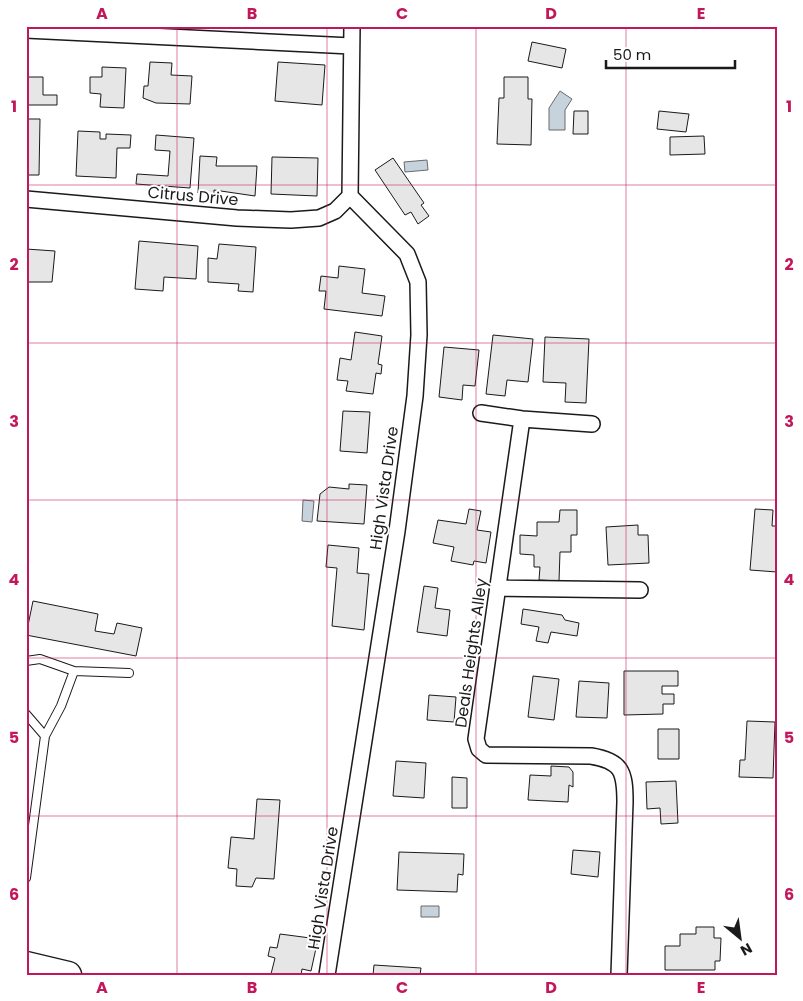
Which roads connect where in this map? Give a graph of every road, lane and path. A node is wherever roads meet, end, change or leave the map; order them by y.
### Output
1 (352, 26) edge
2 (26, 30) edge
3 (352, 46) junction
4 (350, 196) junction
5 (26, 199) edge
6 (481, 413) dead end
7 (522, 419) junction
8 (592, 424) dead end
9 (498, 588) junction
10 (640, 590) dead end
11 (26, 661) edge
12 (74, 671) junction
13 (129, 674) dead end
14 (26, 714) edge
15 (46, 736) junction
16 (26, 878) edge
17 (26, 965) edge
18 (68, 975) edge
19 (327, 975) edge
20 (619, 975) edge

1 - 3 street
2 - 3 street
3 - 4 street
4 - 5 street, Citrus Drive
4 - 19 street, High Vista Drive
6 - 7 street
7 - 8 street
7 - 9 street, Deals Heights Alley
9 - 10 street
9 - 20 street, Deals Heights Alley
11 - 12 lane
12 - 13 lane
12 - 15 lane
14 - 15 lane
15 - 16 lane
17 - 18 highway

